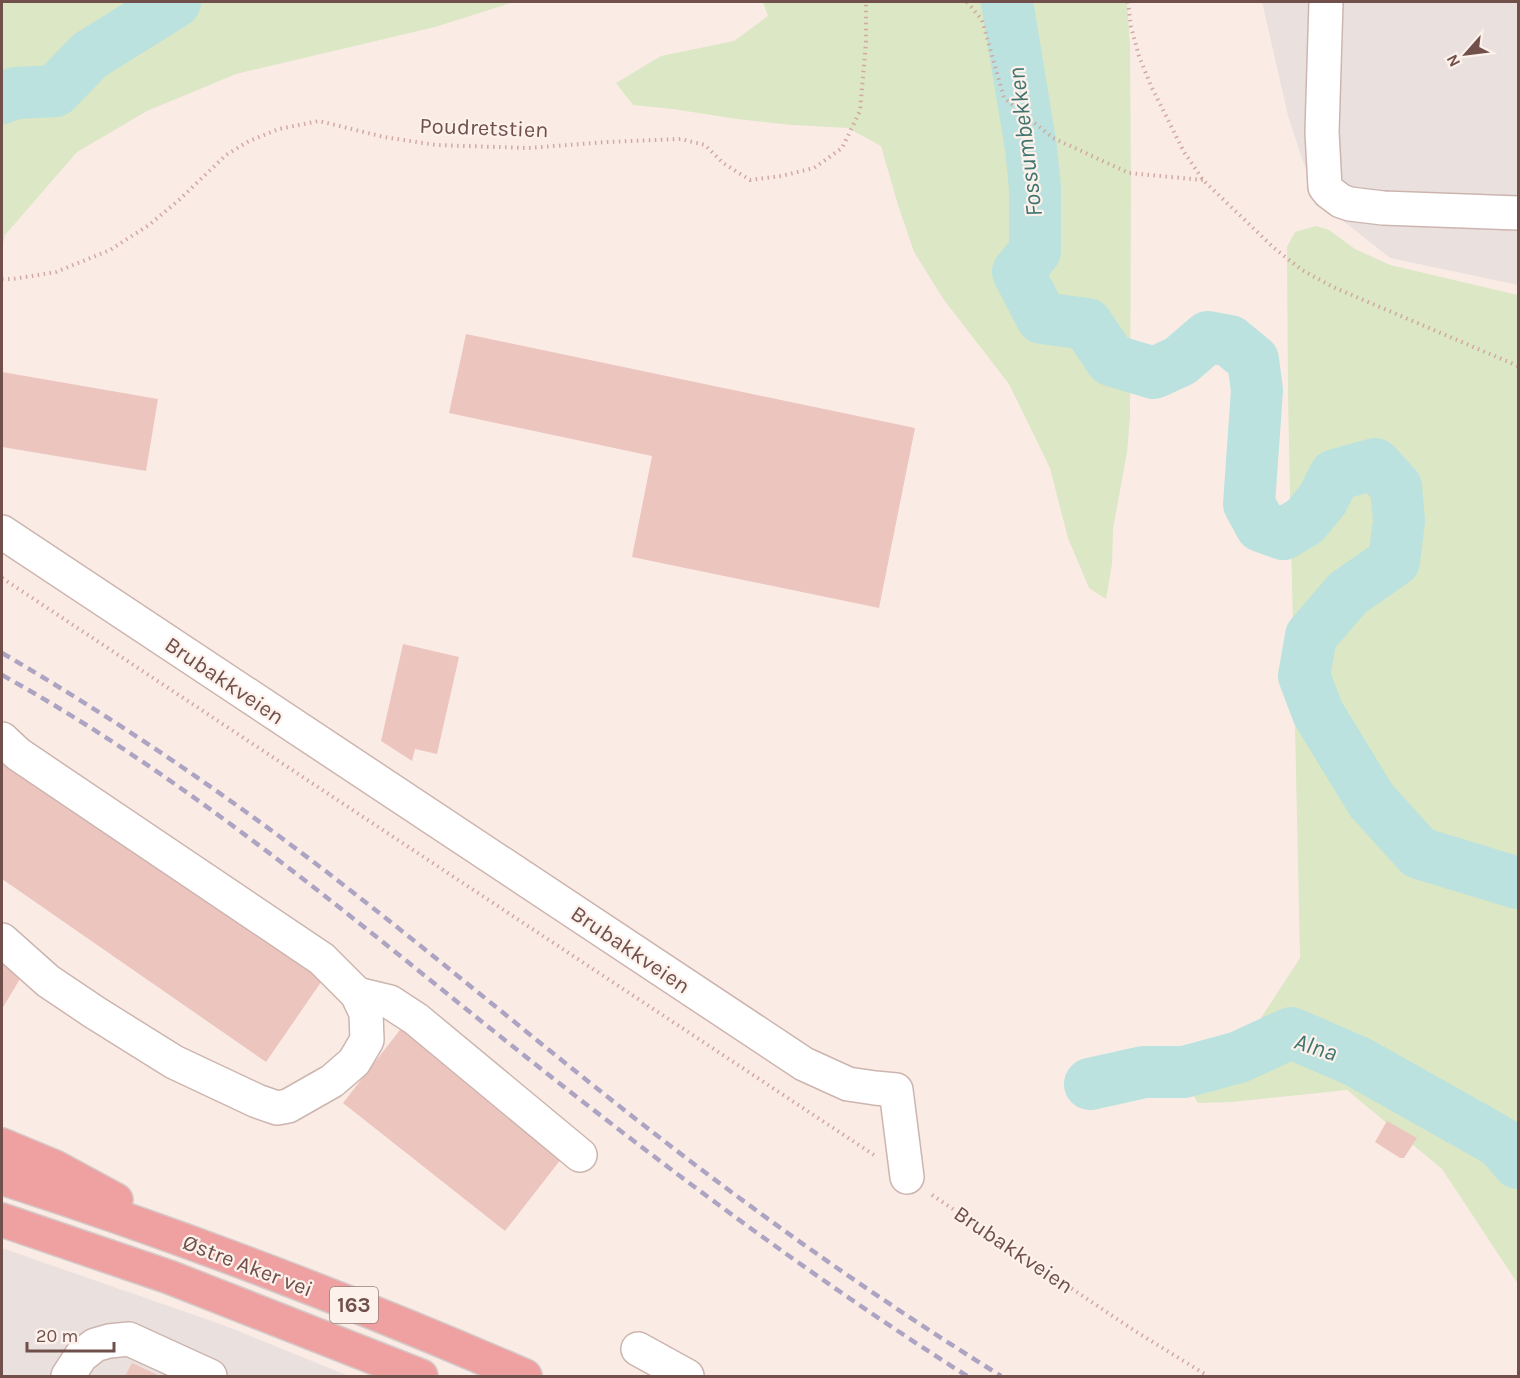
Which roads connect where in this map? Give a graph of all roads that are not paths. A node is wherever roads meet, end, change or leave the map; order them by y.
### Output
1 (1326, 2) edge
2 (1518, 213) edge
3 (2, 532) edge
4 (2, 739) edge
5 (2, 940) edge
6 (357, 994) junction
7 (2, 1145) edge
8 (580, 1155) dead end
9 (907, 1177) road end
10 (2, 1178) edge
11 (2, 1220) edge
12 (182, 1240) junction
13 (638, 1349) dead end
14 (68, 1377) edge
15 (210, 1377) edge
16 (421, 1377) edge
17 (525, 1377) edge
18 (687, 1377) edge

1 - 2 street
3 - 9 street, Brubakkveien
4 - 6 street
5 - 6 street
6 - 8 street
7 - 12 highway, 163
10 - 12 highway, Østre Aker vei / 163
11 - 16 highway, Østre Aker vei / 163
12 - 17 highway, Østre Aker vei / 163
13 - 18 street
14 - 15 street

